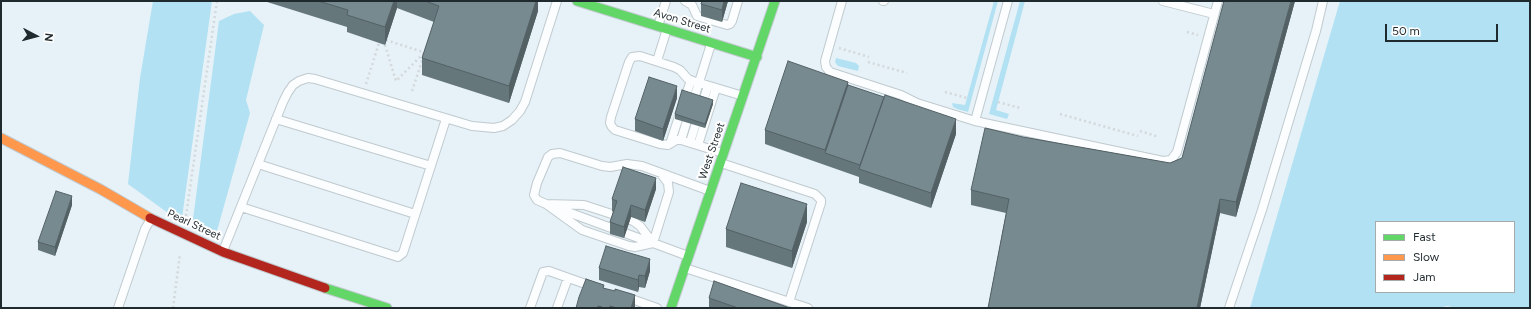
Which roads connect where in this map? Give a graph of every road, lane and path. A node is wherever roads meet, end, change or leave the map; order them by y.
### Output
1 (217, 1) edge
2 (557, 1) edge
3 (577, 1) edge
4 (666, 1) edge
5 (685, 1) edge
6 (738, 1) edge
7 (842, 1) edge
8 (1008, 1) edge
9 (1163, 1) edge
10 (1218, 1) edge
11 (1323, 1) edge
12 (775, 2) edge
13 (1214, 14) junction
14 (658, 26) junction
15 (667, 29) junction
16 (386, 40) edge
17 (379, 43) dead end
18 (712, 43) junction
19 (385, 45) dead end
20 (829, 45) junction
21 (425, 52) junction
22 (429, 54) edge
23 (757, 57) junction
24 (869, 57) dead end
25 (656, 61) junction
26 (868, 62) dead end
27 (907, 73) dead end
28 (691, 80) junction
29 (699, 83) junction
30 (366, 84) dead end
31 (712, 87) junction
32 (412, 91) dead end
33 (945, 92) dead end
34 (743, 97) junction
35 (967, 98) dead end
36 (998, 102) dead end
37 (1020, 108) dead end
38 (1060, 114) dead end
39 (276, 119) junction
40 (446, 119) junction
41 (975, 121) junction
42 (1140, 131) dead end
43 (1138, 136) dead end
44 (1159, 137) dead end
45 (1, 138) edge
46 (680, 140) junction
47 (694, 143) junction
48 (670, 144) junction
49 (724, 154) junction
50 (721, 163) junction
51 (258, 164) junction
52 (431, 166) junction
53 (660, 173) junction
54 (711, 191) junction
55 (546, 204) junction
56 (241, 207) junction
57 (415, 214) junction
58 (186, 216) dead end
59 (151, 218) junction
60 (652, 243) junction
61 (223, 252) junction
62 (180, 254) dead end
63 (688, 256) junction
64 (684, 268) junction
65 (568, 278) junction
66 (605, 290) edge
67 (620, 295) edge
68 (789, 302) junction
69 (118, 308) edge
70 (173, 308) edge
71 (387, 308) edge
72 (530, 308) edge
73 (557, 308) edge
74 (657, 308) edge
75 (671, 308) edge
76 (808, 308) edge
77 (1229, 308) edge

1 - 58 path
2 - 40 lane
3 - 14 street, Avon Street
4 - 14 lane
5 - 6 lane
7 - 20 lane
8 - 41 lane
9 - 13 lane
10 - 13 lane
11 - 77 lane
12 - 23 street, West Street
13 - 41 lane
14 - 15 street, Avon Street
15 - 18 street, Avon Street
15 - 25 lane
16 - 21 path
17 - 30 path
18 - 23 street, Avon Street
18 - 29 lane
19 - 21 path
20 - 24 path
20 - 41 lane
21 - 22 path
21 - 32 path
23 - 34 street, West Street
25 - 28 lane
25 - 48 lane
26 - 27 path
28 - 29 lane
28 - 48 lane
29 - 31 lane
29 - 46 lane
31 - 34 lane
31 - 47 lane
33 - 35 path
34 - 49 street, West Street
36 - 37 path
38 - 43 path
39 - 40 lane
39 - 51 lane
39 - 52 lane
40 - 52 lane
42 - 44 path
45 - 59 street, Pearl Street
46 - 47 lane
46 - 48 lane
47 - 49 lane
49 - 50 street, West Street
50 - 54 street, West Street
50 - 68 lane
51 - 56 lane
51 - 57 lane
52 - 57 lane
53 - 54 lane
53 - 55 lane
53 - 60 lane
54 - 63 street, West Street
55 - 60 lane
55 - 60 lane
55 - 60 lane
56 - 57 lane
56 - 61 lane
59 - 61 street, Pearl Street
59 - 69 lane
60 - 63 lane
61 - 71 street, Pearl Street
62 - 70 path
63 - 64 street, West Street
64 - 68 lane
64 - 75 street, West Street
65 - 66 lane
65 - 72 lane
65 - 73 lane
67 - 74 lane
68 - 76 lane

